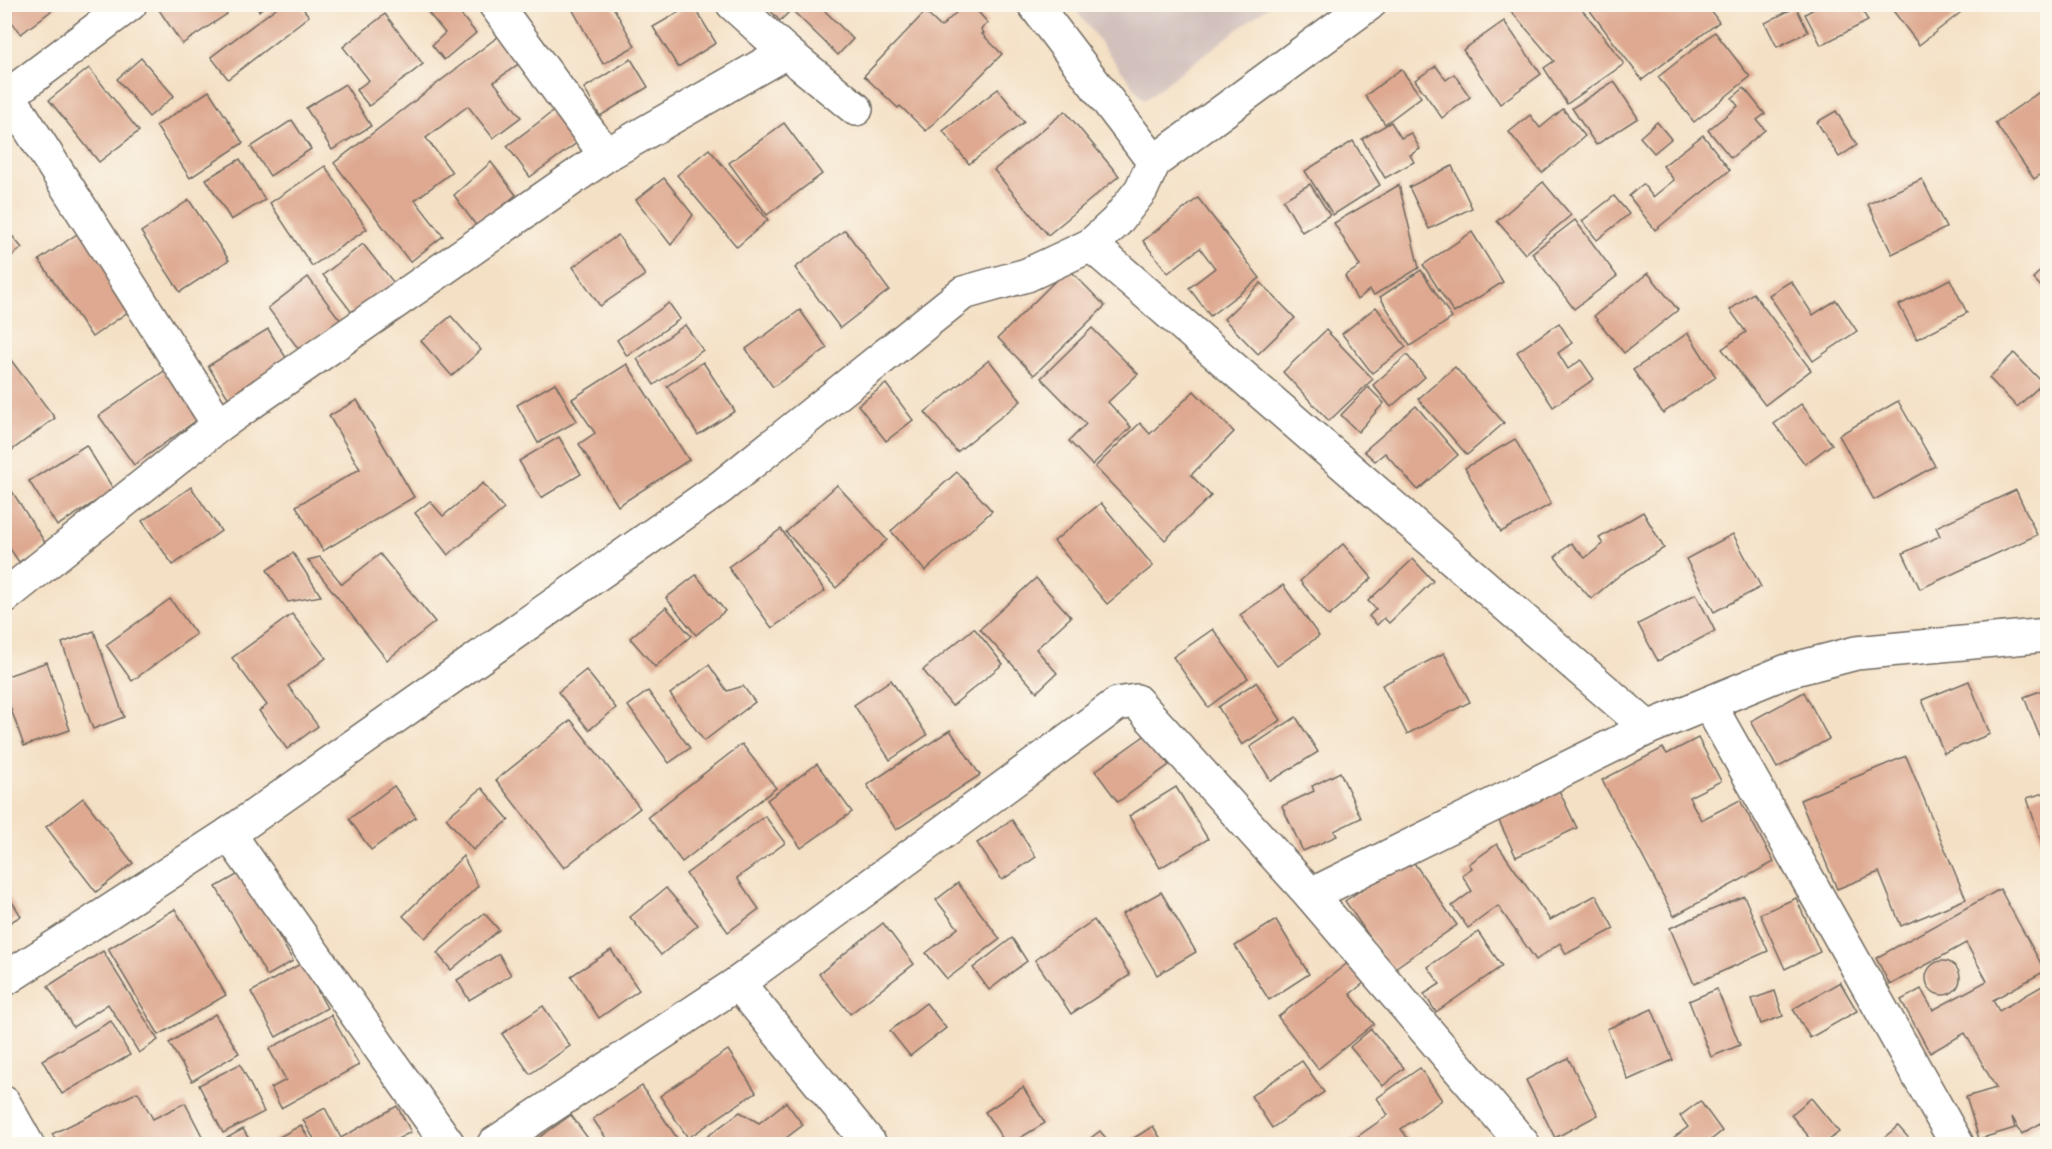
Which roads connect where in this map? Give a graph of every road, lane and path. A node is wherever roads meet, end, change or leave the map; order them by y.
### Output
1 (130, 4) edge
2 (495, 4) edge
3 (733, 4) edge
4 (1034, 4) edge
5 (1369, 4) edge
6 (786, 52) junction
7 (7, 92) edge
8 (856, 109) dead end
9 (606, 155) junction
10 (1154, 162) junction
11 (1091, 245) junction
12 (219, 425) junction
13 (4, 597) edge
14 (2048, 635) edge
15 (1709, 704) junction
16 (1648, 728) junction
17 (229, 834) junction
18 (1311, 895) junction
19 (4, 980) edge
20 (738, 983) junction
21 (4, 1103) edge
22 (27, 1144) edge
23 (448, 1144) edge
24 (494, 1144) edge
25 (870, 1144) edge
26 (1522, 1144) edge
27 (1957, 1144) edge

1 - 7 street
2 - 9 street
3 - 6 street
4 - 10 street
5 - 10 street
6 - 8 street
6 - 9 street
7 - 12 street
9 - 12 street
10 - 11 street
11 - 16 street
11 - 17 street
12 - 13 street
14 - 15 street
15 - 16 street
15 - 27 street
16 - 18 street
17 - 19 street
17 - 23 street
18 - 20 street
18 - 26 street
20 - 24 street
20 - 25 street
21 - 22 street

